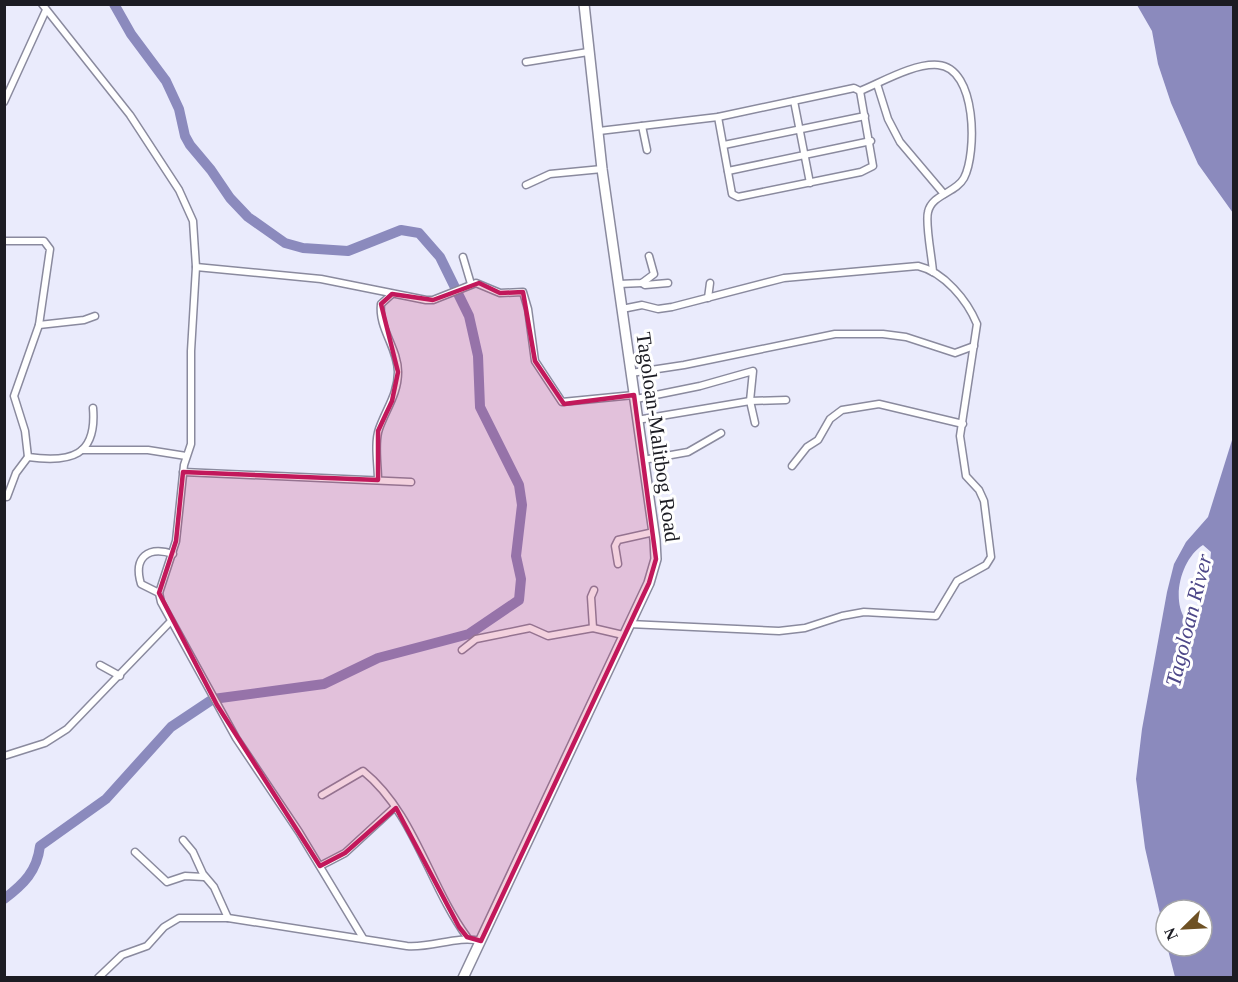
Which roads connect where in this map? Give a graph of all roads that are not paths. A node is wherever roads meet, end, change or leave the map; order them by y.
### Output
1 (584, 4) edge
2 (44, 7) edge
3 (588, 51) junction
4 (526, 62) dead end
5 (876, 84) junction
6 (860, 91) junction
7 (794, 101) junction
8 (4, 102) edge
9 (865, 116) junction
10 (718, 117) junction
11 (642, 126) junction
12 (800, 129) junction
13 (599, 131) junction
14 (871, 141) junction
15 (724, 145) junction
16 (647, 150) dead end
17 (805, 155) junction
18 (602, 169) junction
19 (728, 171) junction
20 (810, 183) junction
21 (526, 185) dead end
22 (944, 194) junction
23 (4, 241) edge
24 (649, 256) dead end
25 (463, 257) dead end
26 (195, 267) junction
27 (933, 272) junction
28 (642, 283) junction
29 (668, 283) dead end
30 (710, 283) dead end
31 (471, 284) junction
32 (619, 284) junction
33 (392, 294) junction
34 (708, 298) junction
35 (622, 309) junction
36 (95, 316) dead end
37 (39, 325) junction
38 (974, 346) junction
39 (631, 373) junction
40 (635, 397) junction
41 (786, 400) dead end
42 (750, 401) junction
43 (93, 408) dead end
44 (637, 420) junction
45 (755, 423) dead end
46 (963, 424) junction
47 (722, 433) dead end
48 (82, 450) junction
49 (186, 456) junction
50 (28, 457) junction
51 (643, 460) junction
52 (792, 466) dead end
53 (183, 471) junction
54 (378, 480) junction
55 (411, 482) dead end
56 (7, 497) dead end
57 (654, 532) junction
58 (173, 554) junction
59 (618, 564) dead end
60 (594, 590) dead end
61 (159, 593) junction
62 (171, 621) junction
63 (629, 624) junction
64 (593, 628) junction
65 (623, 635) junction
66 (462, 650) dead end
67 (100, 665) dead end
68 (120, 676) junction
69 (4, 756) edge
70 (322, 795) dead end
71 (396, 807) junction
72 (183, 840) dead end
73 (135, 852) dead end
74 (320, 866) junction
75 (204, 877) junction
76 (228, 918) junction
77 (467, 937) junction
78 (363, 938) junction
79 (481, 941) junction
80 (98, 978) edge
81 (463, 978) edge

1 - 3 main road, Tagoloan-Malitbog Road
2 - 8 street
2 - 26 street
3 - 4 street
3 - 13 main road, Tagoloan-Malitbog Road
5 - 6 street
5 - 22 street
5 - 22 street
6 - 7 street
6 - 9 street
7 - 10 street
7 - 12 street
9 - 12 street
9 - 14 street
10 - 11 street
10 - 15 street
11 - 13 street
11 - 16 street
12 - 15 street
12 - 17 street
13 - 18 main road, Tagoloan-Malitbog Road
14 - 17 street
14 - 20 street
15 - 19 street
17 - 19 street
17 - 20 street
18 - 21 street
18 - 32 main road, Tagoloan-Malitbog Road
19 - 20 street
22 - 27 street
23 - 37 street
24 - 28 street
25 - 31 street
26 - 33 street
26 - 49 street
27 - 34 street
27 - 38 street
28 - 29 street
28 - 32 street
30 - 34 street
31 - 33 street
31 - 40 street
32 - 35 main road, Tagoloan-Malitbog Road
33 - 54 street
34 - 35 street
35 - 39 main road, Tagoloan-Malitbog Road
36 - 37 street
37 - 50 street
38 - 39 street
38 - 46 street
39 - 40 main road, Tagoloan-Malitbog Road
40 - 42 street
40 - 44 main road, Tagoloan-Malitbog Road
41 - 42 street
42 - 44 street
42 - 45 street
43 - 48 street
44 - 51 main road, Tagoloan-Malitbog Road
46 - 52 street
46 - 63 street
47 - 51 street
48 - 49 street
48 - 50 street
49 - 53 street
50 - 56 street
51 - 57 main road, Tagoloan-Malitbog Road
53 - 54 street
53 - 58 street
54 - 55 street
57 - 59 street
57 - 63 main road, Tagoloan-Malitbog Road
58 - 61 street
58 - 61 street
60 - 64 street
61 - 62 street
62 - 68 street
62 - 74 street
63 - 65 main road, Tagoloan-Malitbog Road
64 - 65 street
64 - 66 street
65 - 79 main road, Tagoloan-Malitbog Road
67 - 68 street
68 - 69 street
70 - 71 street
71 - 74 street
71 - 77 street
72 - 75 street
73 - 75 street
74 - 78 street
75 - 76 street
76 - 78 street
76 - 80 street
77 - 78 street
77 - 79 street
79 - 81 main road, Tagoloan-Malitbog Road

